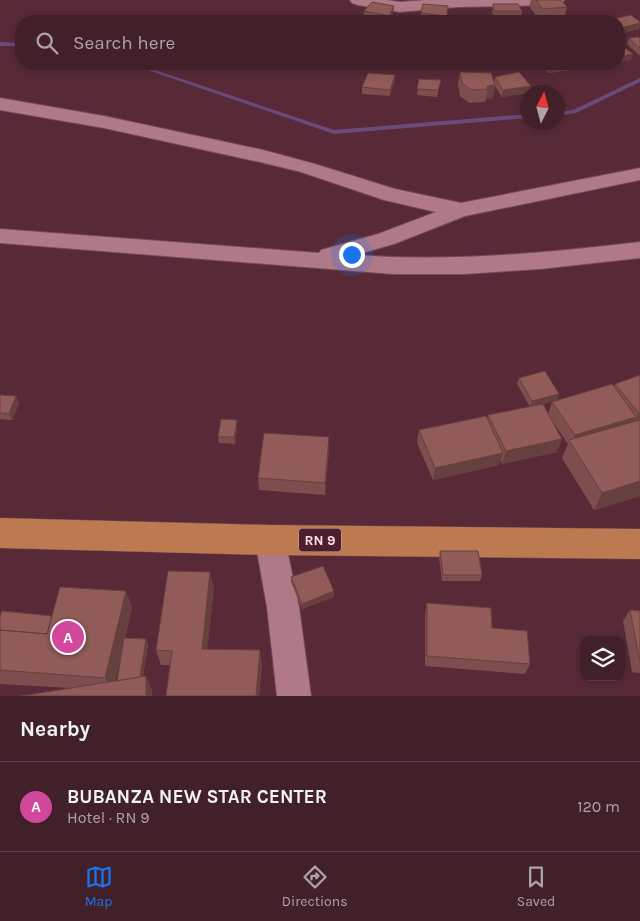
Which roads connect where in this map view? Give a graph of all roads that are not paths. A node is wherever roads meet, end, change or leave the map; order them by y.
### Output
1 (358, 0) edge
2 (556, 0) edge
3 (0, 104) edge
4 (640, 174) edge
5 (461, 210) junction
6 (0, 236) edge
7 (640, 250) edge
8 (312, 260) junction
9 (0, 534) edge
10 (270, 540) junction
11 (640, 544) edge
12 (294, 696) edge

1 - 2 street
3 - 5 street
4 - 5 street
5 - 8 street
6 - 8 street
7 - 8 street
9 - 10 main road, RN 9 / RN 9
10 - 11 main road, RN 9 / RN 9
10 - 12 street

